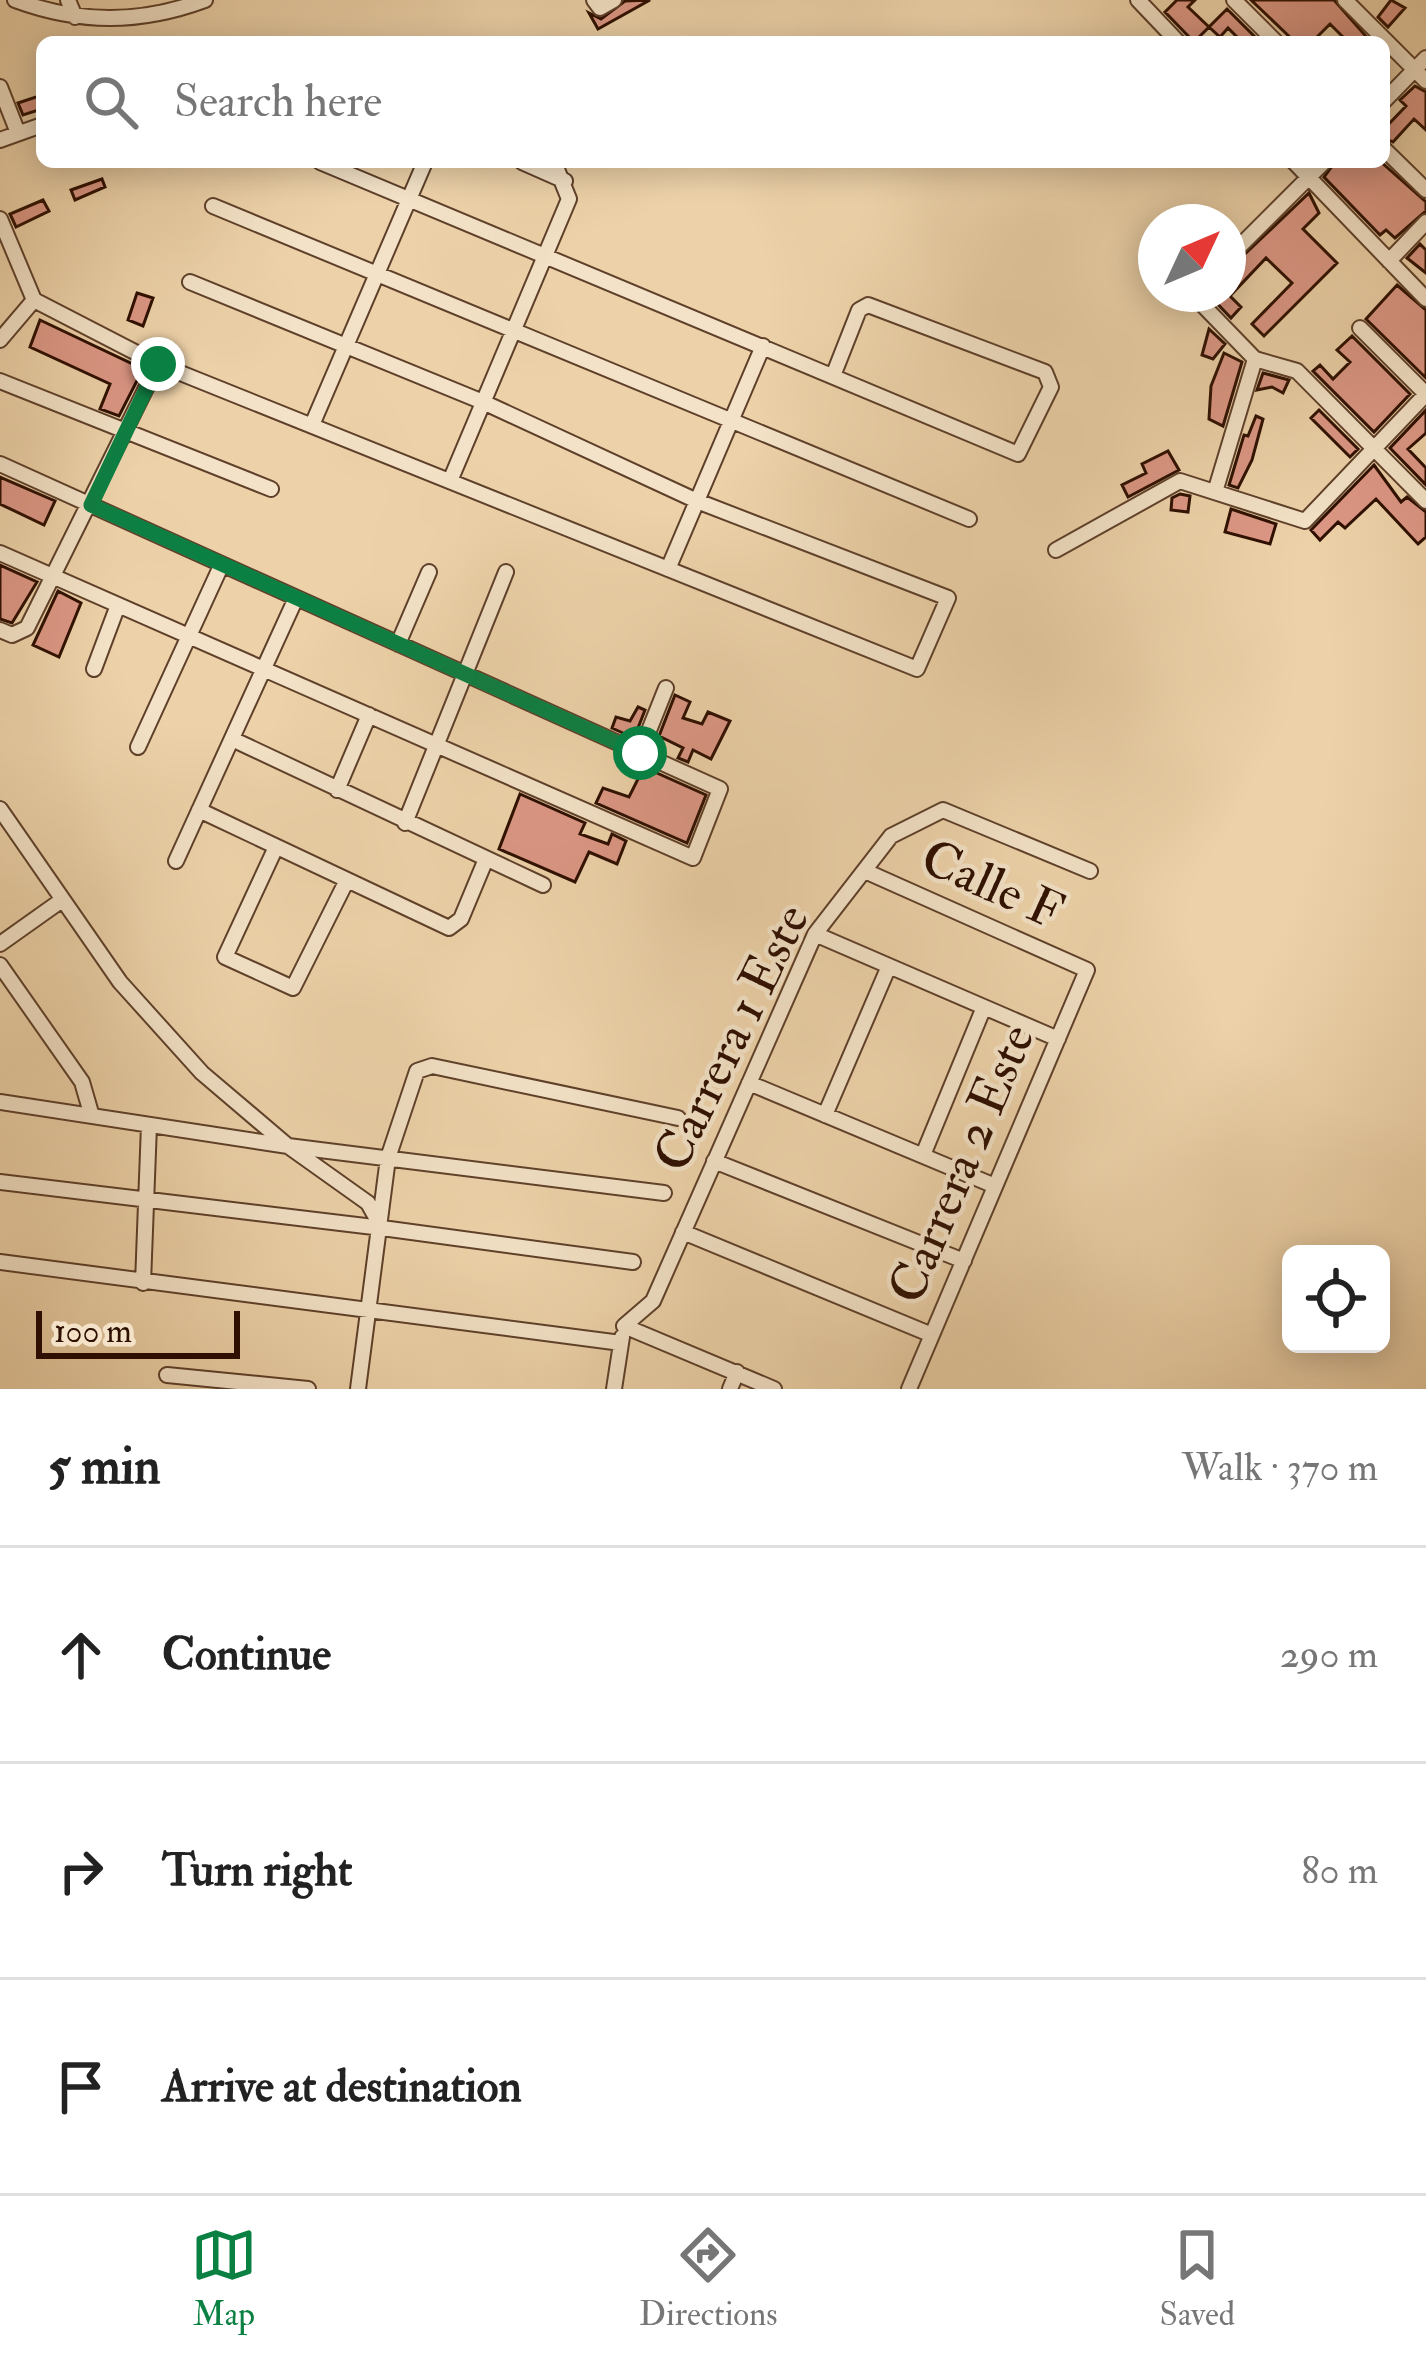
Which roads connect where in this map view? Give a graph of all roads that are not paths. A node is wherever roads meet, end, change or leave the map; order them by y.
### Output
1 (16, 0) edge
2 (68, 0) edge
3 (205, 0) edge
4 (1138, 0) edge
5 (1234, 0) edge
6 (1345, 0) edge
7 (164, 7) edge
8 (75, 17) junction
9 (1172, 36) edge
10 (1270, 36) edge
11 (1385, 36) edge
12 (1390, 41) edge
13 (1422, 70) edge
14 (0, 86) edge
15 (1390, 96) edge
16 (36, 127) edge
17 (18, 133) junction
18 (0, 140) edge
19 (1390, 155) edge
20 (334, 168) edge
21 (422, 168) edge
22 (536, 168) edge
23 (557, 168) edge
24 (1300, 168) edge
25 (1318, 168) edge
26 (1309, 178) junction
27 (565, 181) junction
28 (1426, 190) edge
29 (408, 201) junction
30 (213, 206) dead end
31 (0, 219) edge
32 (1426, 222) edge
33 (1246, 241) edge
34 (545, 254) junction
35 (1389, 261) junction
36 (376, 274) junction
37 (190, 282) dead end
38 (1426, 299) edge
39 (34, 300) junction
40 (1208, 312) edge
41 (1360, 328) dead end
42 (514, 330) junction
43 (0, 340) edge
44 (763, 346) junction
45 (345, 347) junction
46 (1255, 359) junction
47 (158, 364) junction
48 (833, 376) junction
49 (0, 381) edge
50 (1426, 394) edge
51 (483, 402) junction
52 (732, 421) junction
53 (312, 425) junction
54 (126, 431) junction
55 (1374, 449) junction
56 (0, 464) edge
57 (450, 481) junction
58 (272, 489) dead end
59 (1215, 492) junction
60 (698, 500) junction
61 (1426, 501) edge
62 (91, 505) junction
63 (969, 519) dead end
64 (1056, 550) dead end
65 (0, 553) edge
66 (221, 566) junction
67 (668, 568) junction
68 (429, 572) dead end
69 (506, 572) dead end
70 (56, 577) junction
71 (296, 598) junction
72 (118, 604) junction
73 (0, 630) edge
74 (188, 638) junction
75 (398, 644) junction
76 (94, 669) dead end
77 (264, 669) junction
78 (467, 675) junction
79 (666, 688) dead end
80 (369, 715) junction
81 (232, 739) junction
82 (437, 745) junction
83 (138, 747) dead end
84 (640, 753) junction
85 (337, 790) junction
86 (0, 809) edge
87 (199, 810) junction
88 (405, 823) junction
89 (276, 848) junction
90 (486, 860) junction
91 (176, 861) dead end
92 (865, 871) junction
93 (1090, 872) dead end
94 (346, 882) junction
95 (543, 885) dead end
96 (62, 900) junction
97 (815, 934) junction
98 (0, 944) edge
99 (0, 965) edge
100 (889, 966) junction
101 (1087, 970) joint
102 (984, 1006) junction
103 (1058, 1039) junction
104 (749, 1083) junction
105 (0, 1102) edge
106 (91, 1113) junction
107 (825, 1115) junction
108 (678, 1118) dead end
109 (149, 1125) junction
110 (288, 1146) junction
111 (923, 1155) junction
112 (388, 1158) junction
113 (715, 1161) junction
114 (0, 1182) edge
115 (995, 1186) junction
116 (664, 1193) dead end
117 (148, 1204) junction
118 (382, 1228) junction
119 (683, 1232) junction
120 (964, 1261) junction
121 (0, 1262) edge
122 (633, 1262) dead end
123 (143, 1283) junction
124 (369, 1313) junction
125 (624, 1326) junction
126 (932, 1335) junction
127 (621, 1343) junction
128 (737, 1372) junction
129 (166, 1375) dead end
130 (308, 1389) edge
131 (358, 1389) edge
132 (614, 1389) edge
133 (730, 1389) edge
134 (774, 1389) edge
135 (909, 1389) edge

1 - 8 street
2 - 8 street
3 - 7 street
4 - 9 street
5 - 10 street
6 - 11 street
7 - 8 street
12 - 13 street
13 - 15 street
14 - 17 street
16 - 17 street
17 - 18 street
19 - 28 street
20 - 29 street
21 - 29 street
22 - 27 street
23 - 27 street
24 - 26 street
25 - 26 street
26 - 33 street
26 - 35 street
27 - 34 street
29 - 34 street
29 - 36 street
30 - 36 street
31 - 39 street
32 - 35 street
34 - 42 street
34 - 44 street
35 - 38 street
36 - 42 street
36 - 45 street
37 - 45 street
39 - 43 street
39 - 47 street
40 - 46 street
41 - 50 street
42 - 51 street
42 - 52 street
44 - 48 street
44 - 52 street
45 - 51 street
45 - 53 street
46 - 55 street
46 - 59 street
47 - 53 street
47 - 54 street
48 - 48 street
49 - 54 street
50 - 55 street
51 - 57 street
51 - 60 street
52 - 60 street
52 - 63 street
53 - 57 street
54 - 58 street
54 - 62 street
55 - 59 street
55 - 61 street
56 - 62 street
57 - 67 street
59 - 64 street
60 - 67 street
60 - 67 street
62 - 66 street
62 - 70 street
65 - 70 street
66 - 71 street
66 - 74 street
68 - 75 street
69 - 78 street
70 - 72 street
70 - 73 street
71 - 75 street
71 - 77 street
72 - 74 street
72 - 76 street
74 - 77 street
74 - 83 street
75 - 78 street
77 - 80 street
77 - 81 street
78 - 82 street
78 - 84 street
79 - 84 street
80 - 82 street
80 - 85 street
81 - 85 street
81 - 87 street
82 - 84 street
82 - 88 street
85 - 88 street
86 - 96 street
87 - 89 street
87 - 91 street
88 - 90 street
89 - 94 street
89 - 94 street
90 - 94 street
90 - 95 street
92 - 93 street, Carrera 1 Este
92 - 97 street, Carrera 1 Este
92 - 101 street, Calle F
96 - 98 street
96 - 110 street
97 - 100 street
97 - 104 street, Carrera 1 Este
99 - 106 street
100 - 102 street
100 - 107 street
101 - 103 street, Carrera 2 Este
102 - 103 street
102 - 111 street
103 - 115 street, Carrera 2 Este
104 - 107 street
104 - 113 street, Carrera 1 Este
105 - 106 street
106 - 109 street
107 - 111 street
108 - 112 street
109 - 110 street
109 - 117 street
110 - 112 street
110 - 118 street
111 - 115 street
112 - 116 street
112 - 118 street
113 - 119 street, Carrera 1 Este
113 - 120 street
114 - 117 street
115 - 120 street, Carrera 2 Este
117 - 118 street
117 - 123 street
118 - 122 street
118 - 124 street
119 - 125 street, Carrera 1 Este
119 - 126 street
120 - 126 street, Carrera 2 Este
121 - 123 street
123 - 124 street
124 - 127 street
124 - 131 street
125 - 127 street
125 - 128 street
126 - 135 street, Carrera 2 Este
127 - 132 street
128 - 133 street
128 - 134 street
129 - 130 street

